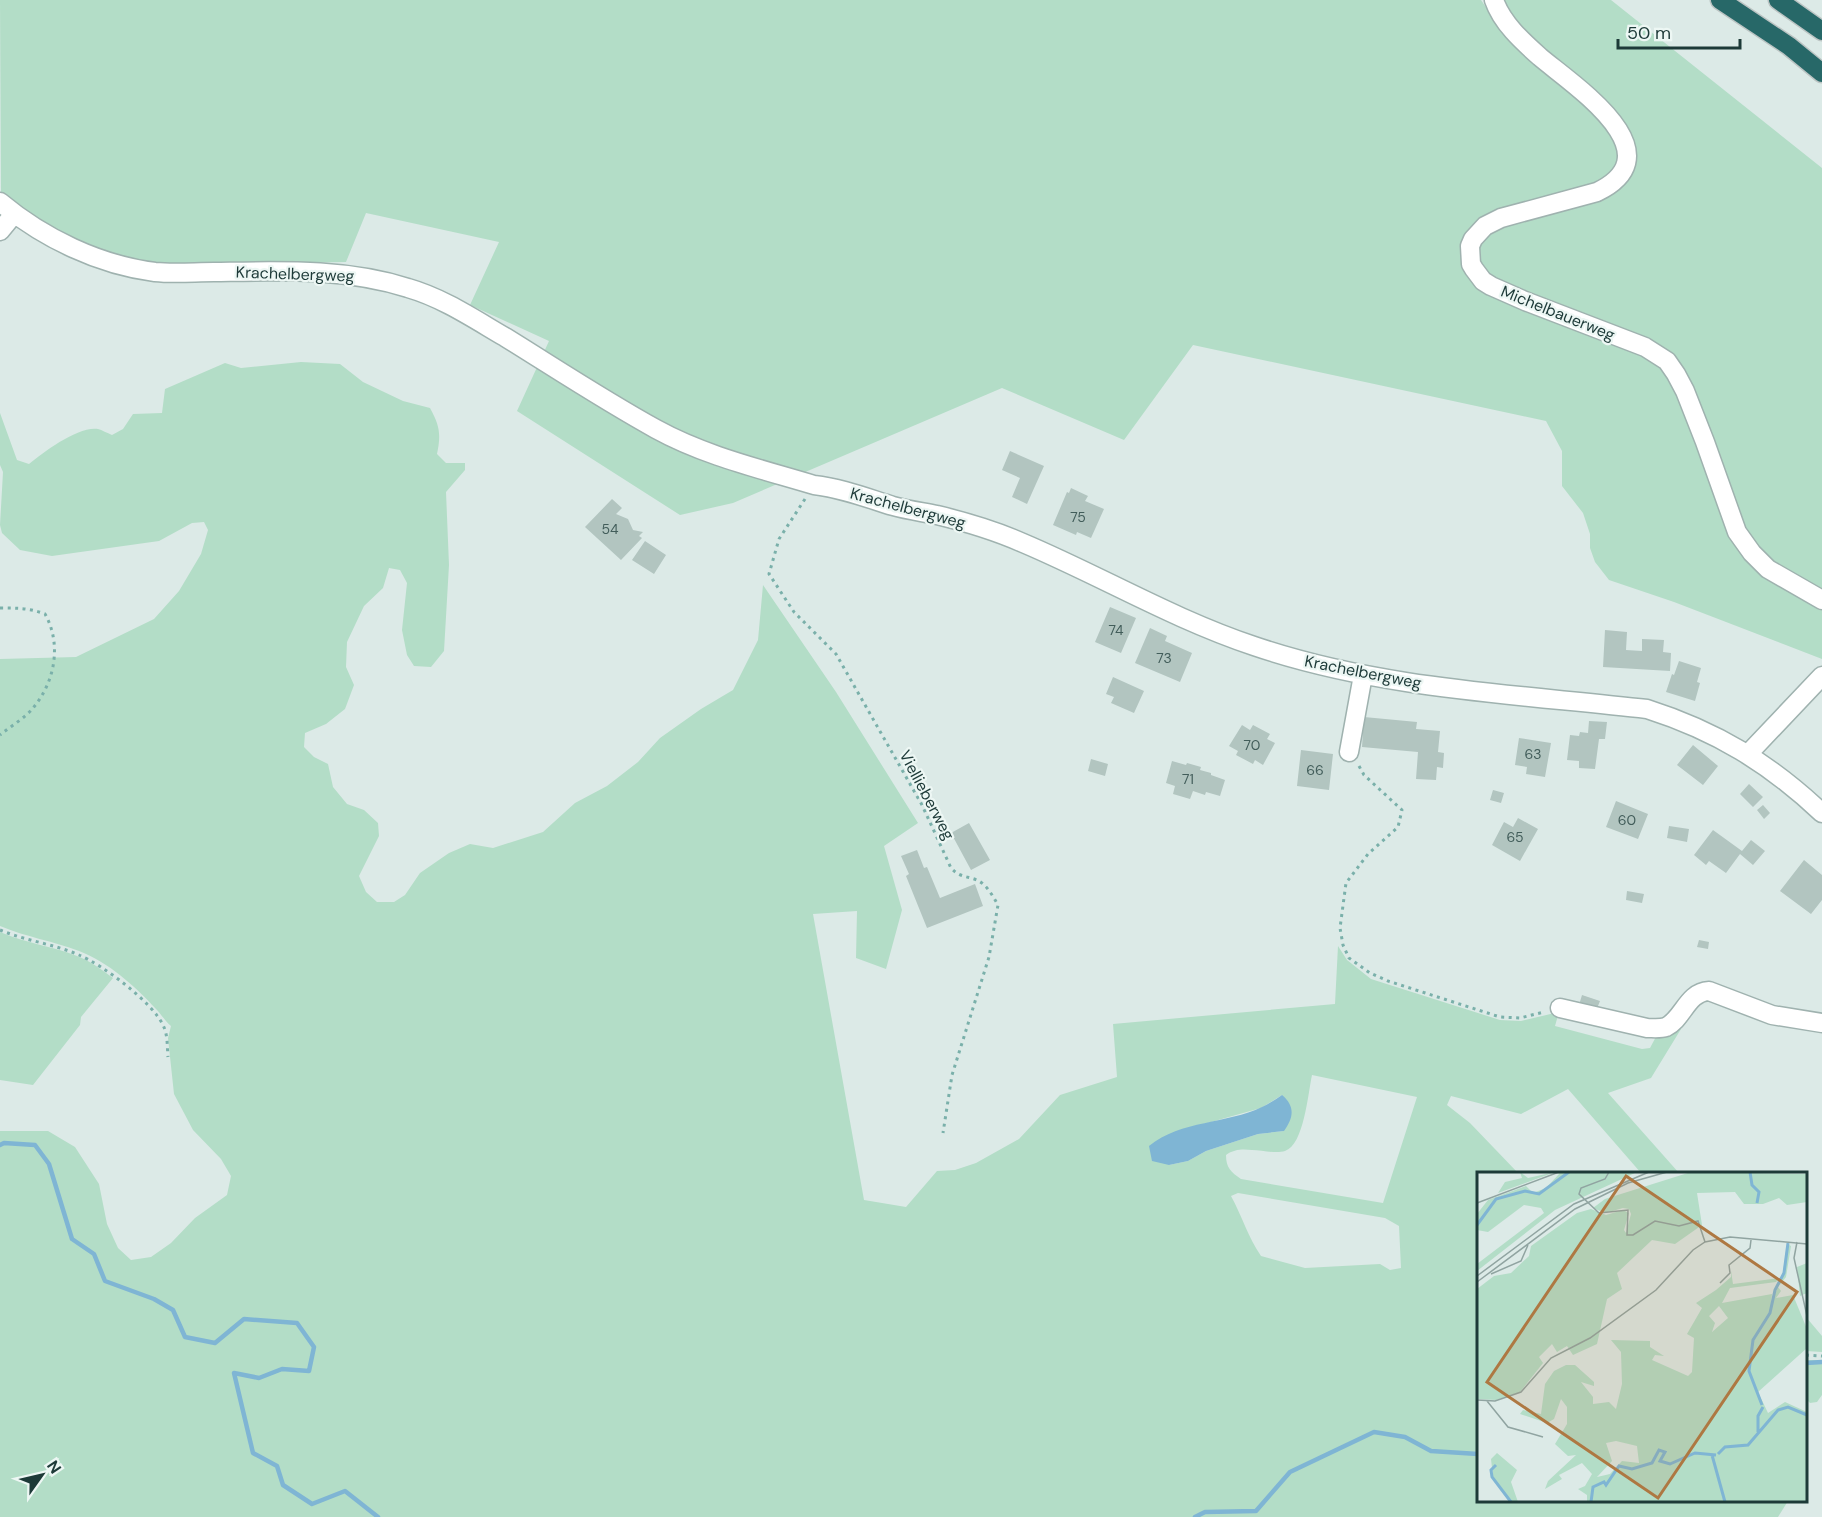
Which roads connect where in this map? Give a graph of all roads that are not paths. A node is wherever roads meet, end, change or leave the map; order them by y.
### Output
1 (1494, 0) edge
2 (1720, 0) edge
3 (1779, 0) edge
4 (1822, 32) edge
5 (1822, 73) edge
6 (7, 208) edge
7 (0, 231) edge
8 (1822, 600) edge
9 (1363, 675) junction
10 (1822, 676) edge
11 (1349, 752) road end
12 (1748, 754) junction
13 (1822, 813) edge
14 (1560, 1008) road end
15 (1822, 1023) edge

1 - 8 street, Michelbauerweg
2 - 5 highway
3 - 4 highway
6 - 7 street
6 - 9 street, Krachelbergweg
9 - 11 street
9 - 12 street, Krachelbergweg
10 - 12 street
12 - 13 street, Krachelbergweg
14 - 15 street

